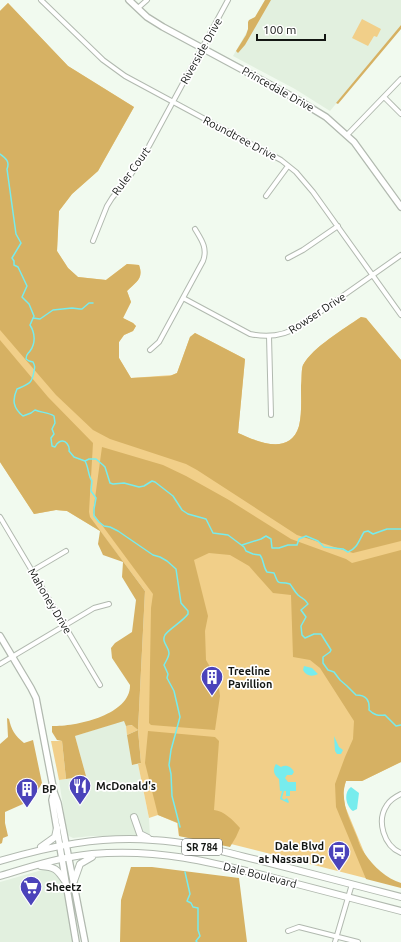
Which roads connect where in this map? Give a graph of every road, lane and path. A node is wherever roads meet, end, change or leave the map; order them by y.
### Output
1 (42, 0) edge
2 (129, 0) edge
3 (147, 0) edge
4 (228, 0) edge
5 (138, 8) junction
6 (202, 48) junction
7 (401, 79) edge
8 (384, 97) junction
9 (173, 102) junction
10 (401, 114) edge
11 (347, 135) junction
12 (288, 166) junction
13 (266, 196) dead end
14 (401, 206) edge
15 (338, 226) junction
16 (195, 229) dead end
17 (93, 241) dead end
18 (401, 255) edge
19 (288, 258) dead end
20 (373, 275) junction
21 (183, 298) junction
22 (401, 315) edge
23 (269, 336) junction
24 (150, 350) dead end
25 (271, 415) dead end
26 (0, 517) edge
27 (66, 551) dead end
28 (32, 571) junction
29 (109, 604) dead end
30 (64, 625) junction
31 (0, 636) edge
32 (12, 657) junction
33 (0, 664) edge
34 (100, 684) dead end
35 (54, 792) junction
36 (401, 794) edge
37 (134, 817) dead end
38 (57, 828) junction
39 (153, 840) junction
40 (67, 844) junction
41 (60, 846) junction
42 (36, 851) junction
43 (401, 853) edge
44 (99, 854) junction
45 (69, 857) junction
46 (62, 859) junction
47 (0, 861) edge
48 (37, 865) junction
49 (0, 876) edge
50 (65, 881) junction
51 (74, 881) junction
52 (352, 884) junction
53 (348, 897) junction
54 (401, 897) edge
55 (401, 911) edge
56 (288, 931) dead end
57 (336, 936) junction
58 (76, 942) edge
59 (85, 942) edge
60 (335, 942) edge
61 (358, 942) edge

1 - 9 street, Roundtree Drive
2 - 5 street, Princedale Drive
3 - 5 street
4 - 6 street, Riverside Drive
5 - 6 street, Princedale Drive
6 - 9 street, Riverside Drive
6 - 11 street, Princedale Drive
7 - 8 street
8 - 10 street
8 - 11 street
9 - 12 street, Roundtree Drive
9 - 17 street, Ruler Court
11 - 14 street, Princedale Drive
12 - 13 street
12 - 15 street, Roundtree Drive
15 - 19 street
15 - 20 street, Roundtree Drive
16 - 21 street
18 - 20 street, Rowser Drive
20 - 22 street, Roundtree Drive
20 - 23 street, Rowser Drive
21 - 23 street, Rowser Drive
21 - 24 street
23 - 25 street
26 - 28 street, Mahoney Drive
27 - 28 street
28 - 30 street, Mahoney Drive
29 - 30 street
30 - 32 street
30 - 34 street, Mahoney Drive
31 - 32 street
32 - 33 street
32 - 35 street
35 - 38 street
35 - 40 street
36 - 43 street
37 - 39 main road
38 - 41 street
38 - 42 main road
39 - 40 main road, Dale Boulevard / SR 784
39 - 52 main road, Dale Boulevard / SR 784
40 - 41 main road, Dale Boulevard / SR 784
40 - 45 street
41 - 42 main road, Dale Boulevard / SR 784
41 - 46 street
42 - 47 main road, Dale Boulevard / SR 784
44 - 45 main road, Dale Boulevard / SR 784
44 - 51 main road
44 - 53 main road, Dale Boulevard / SR 784
45 - 46 main road, Dale Boulevard / SR 784
45 - 51 street
46 - 48 main road, Dale Boulevard / SR 784
46 - 50 street
48 - 49 main road, Dale Boulevard / SR 784
48 - 50 main road
50 - 58 street
51 - 59 street
52 - 53 street
52 - 54 main road, Dale Boulevard / SR 784
53 - 55 main road, Dale Boulevard / SR 784
53 - 57 street
56 - 57 street
57 - 60 street
57 - 61 street

